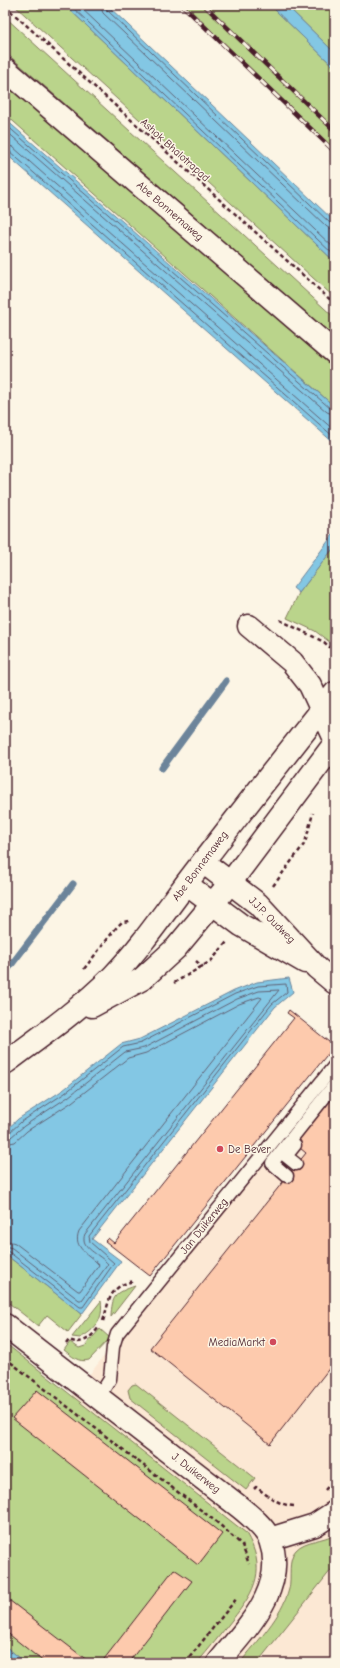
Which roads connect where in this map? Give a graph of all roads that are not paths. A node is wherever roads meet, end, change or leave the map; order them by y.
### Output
1 (5, 69) edge
2 (335, 353) edge
3 (249, 626) dead end
4 (329, 701) edge
5 (335, 739) edge
6 (335, 742) edge
7 (203, 862) junction
8 (230, 883) junction
9 (186, 884) junction
10 (213, 904) junction
11 (317, 968) junction
12 (335, 983) edge
13 (53, 1028) junction
14 (5, 1063) edge
15 (335, 1065) edge
16 (335, 1084) edge
17 (335, 1095) edge
18 (296, 1164) dead end
19 (287, 1176) dead end
20 (5, 1325) edge
21 (98, 1398) junction
22 (335, 1512) edge
23 (270, 1539) junction
24 (218, 1663) edge

1 - 2 street, Abe Bonnemaweg
3 - 4 street
4 - 5 street
4 - 7 street, Abe Bonnemaweg
6 - 8 street, Abe Bonnemaweg
7 - 8 street, J.J.P. Oudweg
7 - 9 street, Abe Bonnemaweg
8 - 10 street, Abe Bonnemaweg
8 - 11 street, J.J.P. Oudweg
9 - 10 street, J.J.P. Oudweg
9 - 13 street, Abe Bonnemaweg
10 - 11 street, J.J.P. Oudweg
10 - 13 street, Abe Bonnemaweg
11 - 12 street, J.J.P. Oudweg
13 - 14 street, Abe Bonnemaweg
15 - 21 lane, Jan Duikerweg
16 - 19 lane
17 - 18 lane
20 - 21 street, J. Duikerweg
21 - 23 street, J. Duikerweg
22 - 23 street
23 - 24 street

